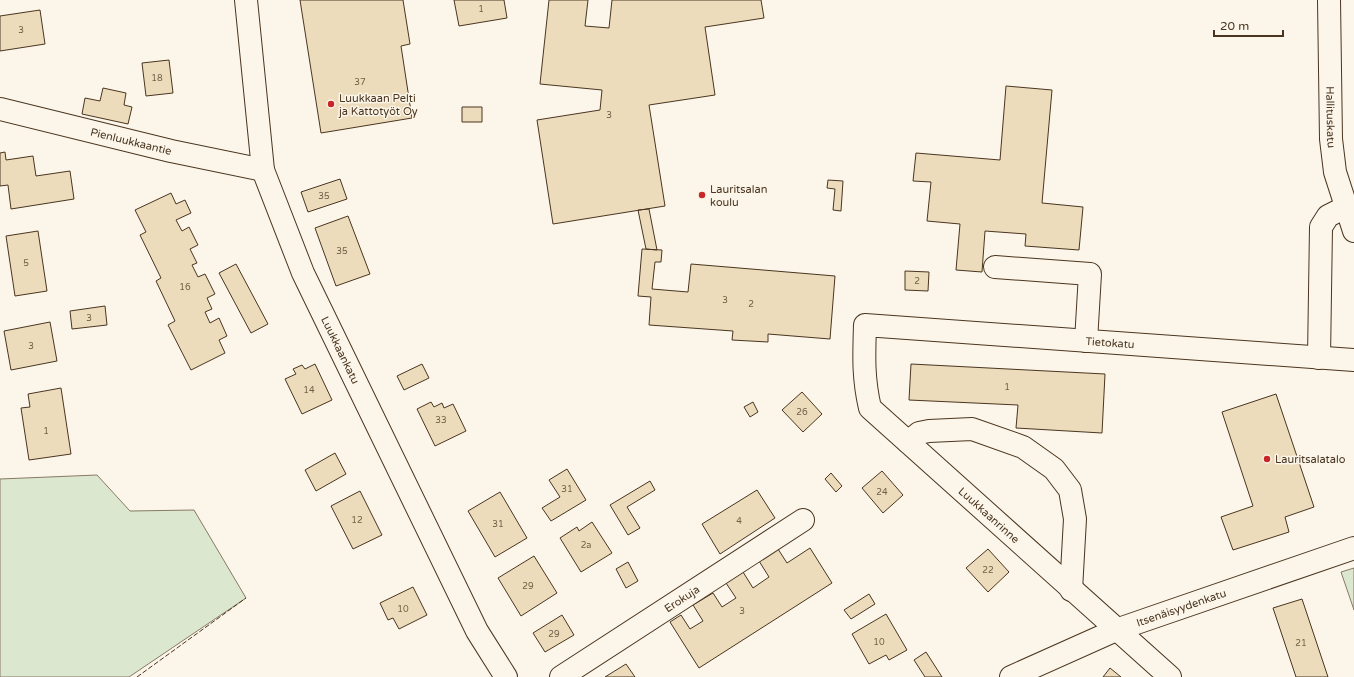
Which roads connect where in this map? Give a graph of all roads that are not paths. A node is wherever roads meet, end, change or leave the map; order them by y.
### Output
1 (246, 0) edge
2 (1330, 0) edge
3 (0, 109) edge
4 (263, 170) junction
5 (1346, 207) junction
6 (1354, 231) edge
7 (995, 267) dead end
8 (865, 325) joint
9 (1086, 341) junction
10 (1319, 358) junction
11 (1354, 360) edge
12 (908, 442) junction
13 (803, 520) dead end
14 (1354, 548) edge
15 (1071, 590) junction
16 (1116, 630) junction
17 (506, 677) edge
18 (561, 677) edge
19 (1011, 677) edge
20 (1170, 677) edge

1 - 4 street, Luukkaankatu
2 - 5 street, Hallituskatu
3 - 4 street, Pienluukkaantie
4 - 17 street, Luukkaankatu
5 - 6 street, Hallituskatu
5 - 10 street
7 - 9 street
8 - 9 street, Tietokatu
8 - 12 street, Luukkaanrinne
9 - 10 street, Tietokatu
10 - 11 street, Tietokatu
12 - 15 street, Luukkaanrinne
12 - 15 street
13 - 18 street, Erokuja
14 - 16 street, Itsenäisyydenkatu
15 - 16 street, Luukkaanrinne
16 - 19 street, Itsenäisyydenkatu
16 - 20 street, Luukkaanrinne

